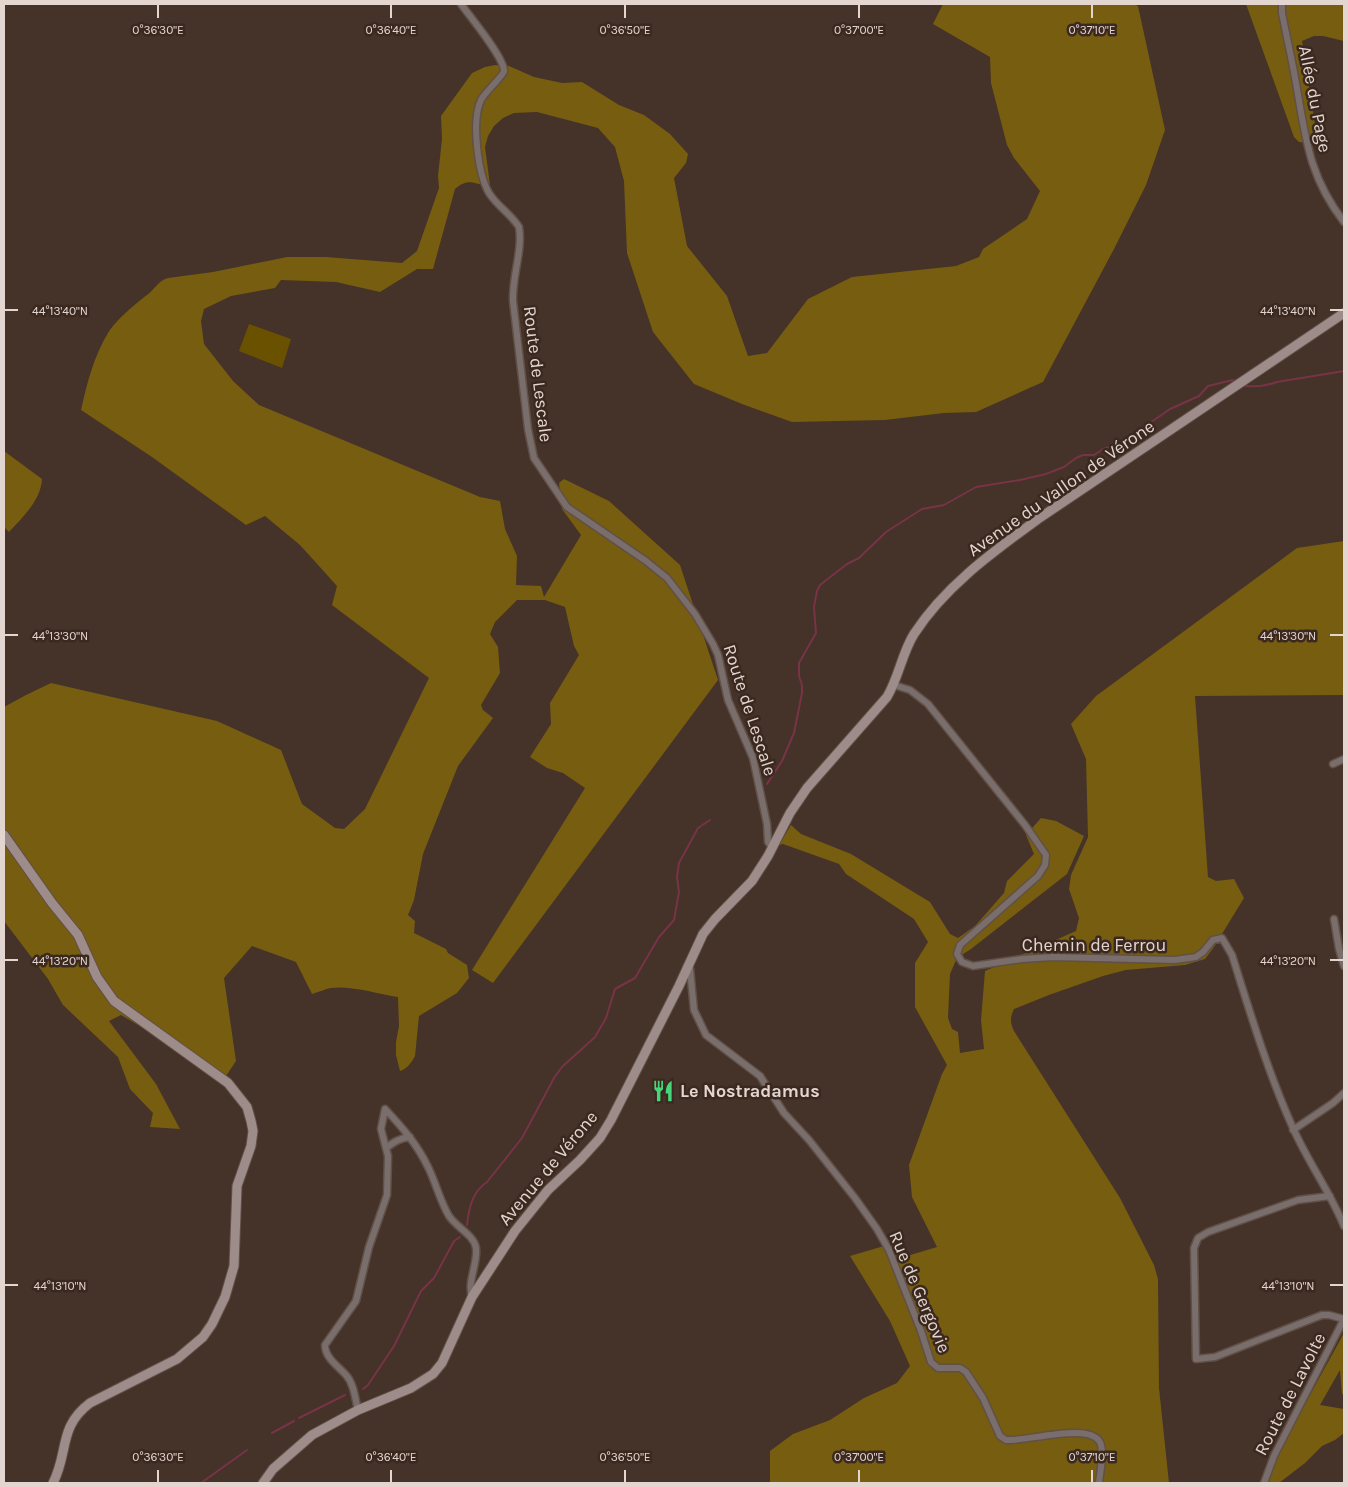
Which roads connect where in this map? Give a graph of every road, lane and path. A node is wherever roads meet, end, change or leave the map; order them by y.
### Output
1 (462, 4) edge
2 (1282, 4) edge
3 (1344, 222) edge
4 (1344, 313) edge
5 (894, 685) junction
6 (1344, 759) edge
7 (1333, 764) dead end
8 (778, 835) joint
9 (4, 836) edge
10 (772, 847) junction
11 (1334, 919) dead end
12 (688, 966) junction
13 (1344, 966) edge
14 (1344, 1093) edge
15 (1294, 1130) junction
16 (410, 1137) junction
17 (386, 1148) junction
18 (1330, 1196) junction
19 (1344, 1226) edge
20 (472, 1297) junction
21 (1344, 1319) edge
22 (358, 1410) junction
23 (53, 1483) edge
24 (263, 1483) edge
25 (1099, 1483) edge
26 (1264, 1483) edge

1 - 10 street, Route de Lescale
2 - 3 street, Allée du Page
4 - 5 main road, Avenue du Vallon de Vérone
5 - 8 main road, Avenue du Vallon de Vérone
5 - 15 street, Chemin de Ferrou
6 - 7 street
8 - 10 main road, Avenue de Vérone
9 - 23 main road
10 - 12 main road, Avenue de Vérone
11 - 13 street
12 - 20 main road, Avenue de Vérone
12 - 25 street, Rue de Gergovie
14 - 15 street
15 - 18 street, Chemin de Ferrou
16 - 17 street
16 - 17 street
16 - 20 street
17 - 22 street
18 - 19 street, Chemin de Ferrou
18 - 21 street
20 - 22 main road, Avenue de Vérone
21 - 26 street, Route de Lavolte
22 - 24 main road, Avenue de Vérone

